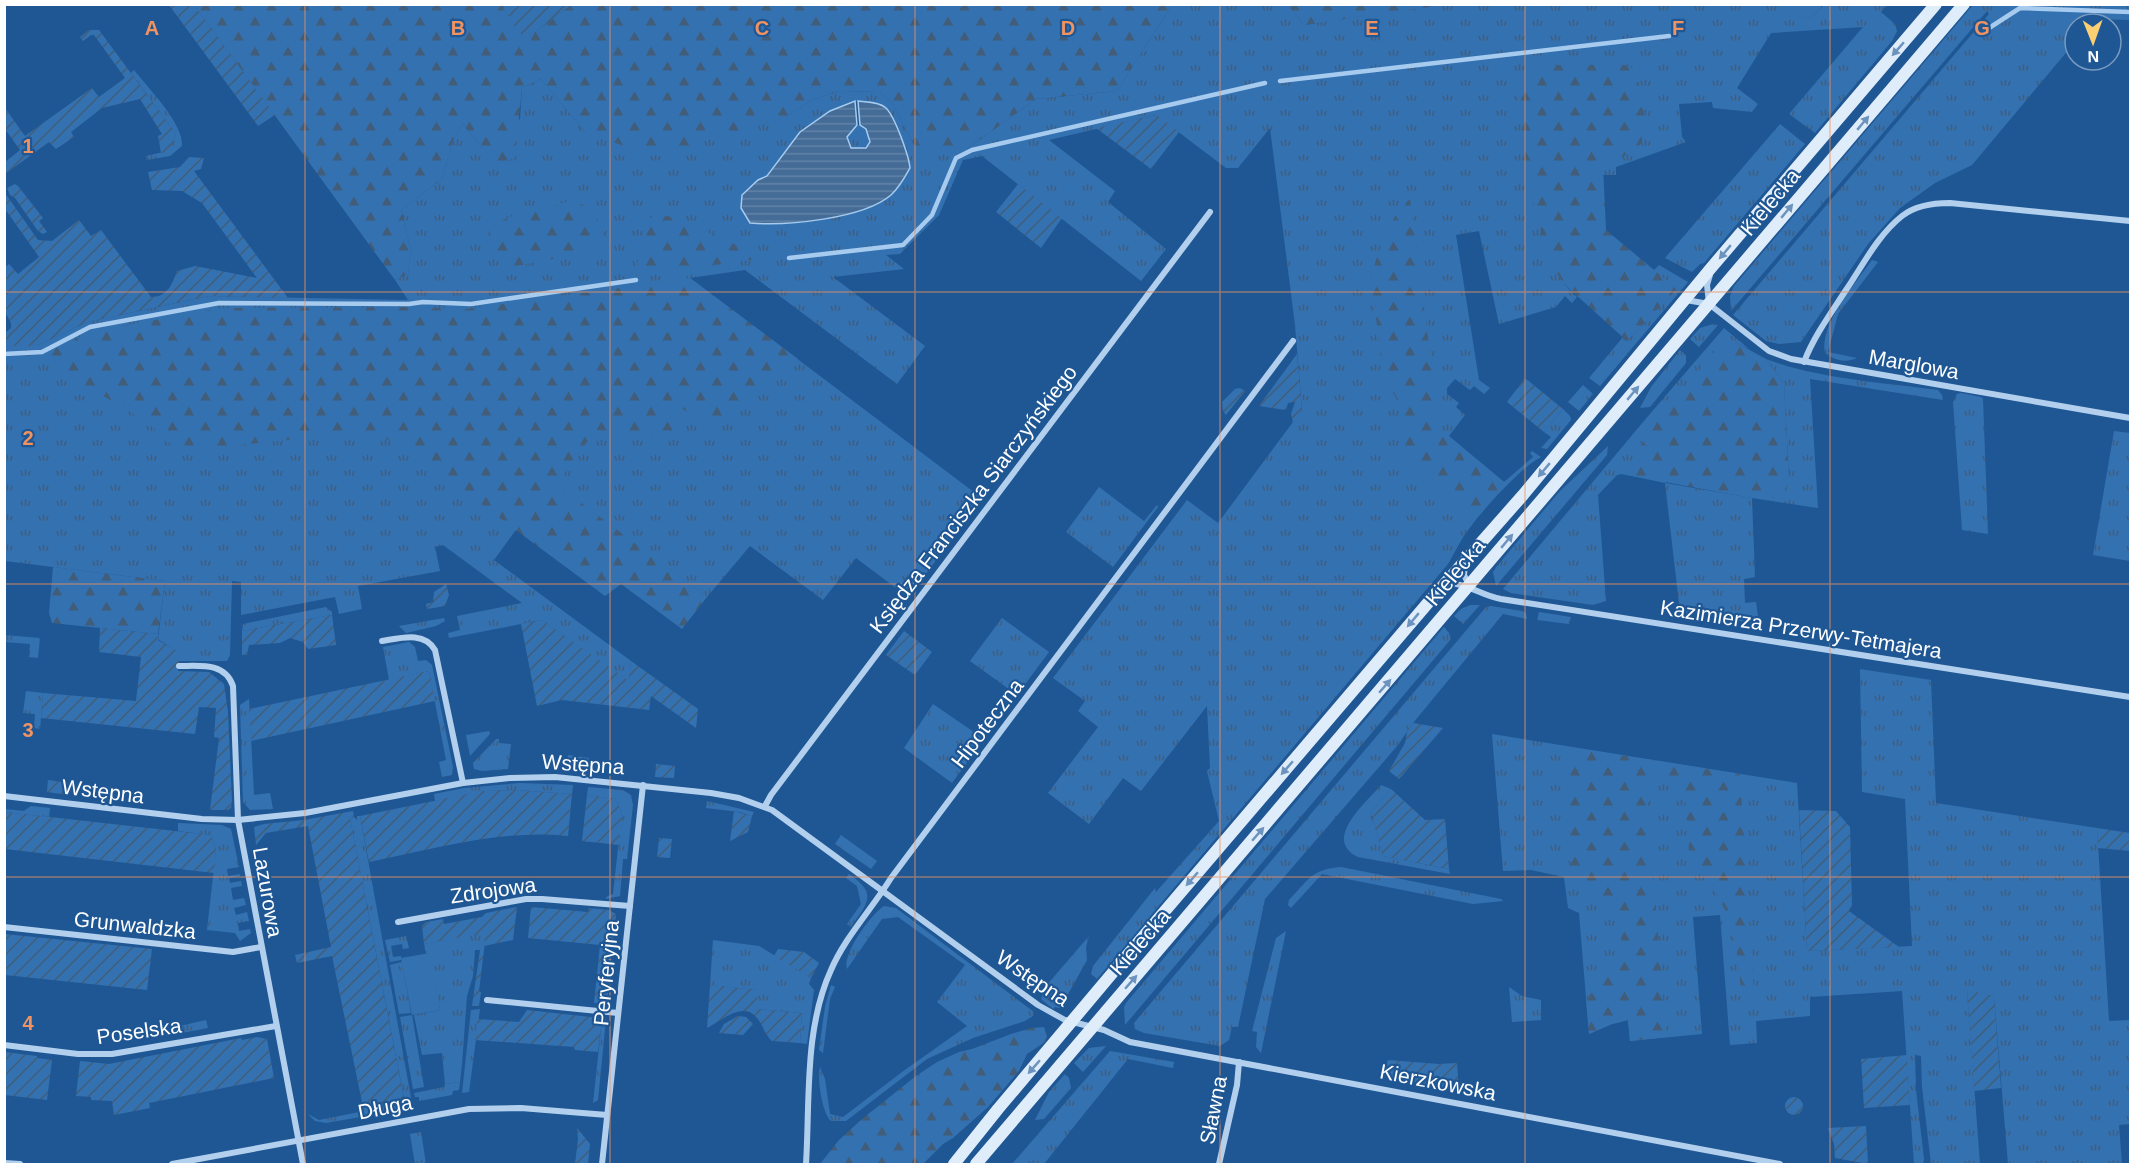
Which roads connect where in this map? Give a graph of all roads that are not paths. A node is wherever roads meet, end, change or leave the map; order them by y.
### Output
1 (1936, 4) edge
2 (1964, 4) edge
3 (1210, 212) dead end
4 (2130, 221) edge
5 (1711, 268) junction
6 (1686, 300) junction
7 (1709, 304) junction
8 (1293, 341) dead end
9 (1804, 362) junction
10 (2130, 418) edge
11 (1466, 560) junction
12 (1445, 583) junction
13 (1469, 586) junction
14 (382, 641) dead end
15 (179, 666) dead end
16 (2130, 697) edge
17 (463, 783) junction
18 (643, 785) junction
19 (4, 796) edge
20 (765, 806) junction
21 (238, 820) junction
22 (884, 891) junction
23 (630, 906) junction
24 (398, 922) dead end
25 (4, 927) edge
26 (261, 947) junction
27 (487, 1000) dead end
28 (618, 1013) junction
29 (1072, 1023) junction
30 (276, 1026) junction
31 (1093, 1027) junction
32 (4, 1045) edge
33 (1239, 1062) junction
34 (607, 1115) junction
35 (298, 1141) junction
36 (4, 1163) edge
37 (20, 1164) edge
38 (172, 1164) edge
39 (303, 1164) edge
40 (602, 1164) edge
41 (806, 1164) edge
42 (954, 1164) edge
43 (976, 1164) edge
44 (1220, 1164) edge
45 (1780, 1164) edge

1 -> 5 main road, Kielecka
7 -> 2 main road, Kielecka
3 - 20 street, Księdza Franciszka Siarczyńskiego
4 - 9 street
5 - 6 main road, Kielecka
5 - 7 street
6 - 7 street, Marglowa
6 -> 11 main road, Kielecka
7 - 9 street, Marglowa
13 -> 7 main road, Kielecka
8 - 22 street, Hipoteczna
9 - 10 street, Marglowa
11 - 12 main road, Kielecka
11 - 13 street
12 - 13 street, Kazimierza Przerwy-Tetmajera
12 -> 29 main road, Kielecka
13 - 16 street, Kazimierza Przerwy-Tetmajera
31 -> 13 main road, Kielecka
14 - 17 street
15 - 21 street, Lazurowa
17 - 18 street, Wstępna
17 - 21 street, Wstępna
18 - 20 street, Wstępna
18 - 23 street, Peryferyjna
19 - 21 street, Wstępna
20 - 22 street, Wstępna
21 - 26 street, Lazurowa
22 - 29 street, Wstępna
22 - 41 street, Hipoteczna
23 - 24 street, Zdrojowa
23 - 28 street, Peryferyjna
25 - 26 street, Grunwaldzka
26 - 30 street, Lazurowa
27 - 28 street
28 - 34 street, Peryferyjna
29 - 31 street, Wstępna
29 -> 42 main road, Kielecka
30 - 32 street, Poselska
30 - 35 street, Lazurowa
31 - 33 street, Kierzkowska
31 - 43 main road, Kielecka
33 - 44 street, Sławna
33 - 45 street, Kierzkowska
34 - 35 street, Długa
34 - 40 street, Peryferyjna
35 - 38 street, Długa
35 - 39 street, Lazurowa
36 - 37 street

